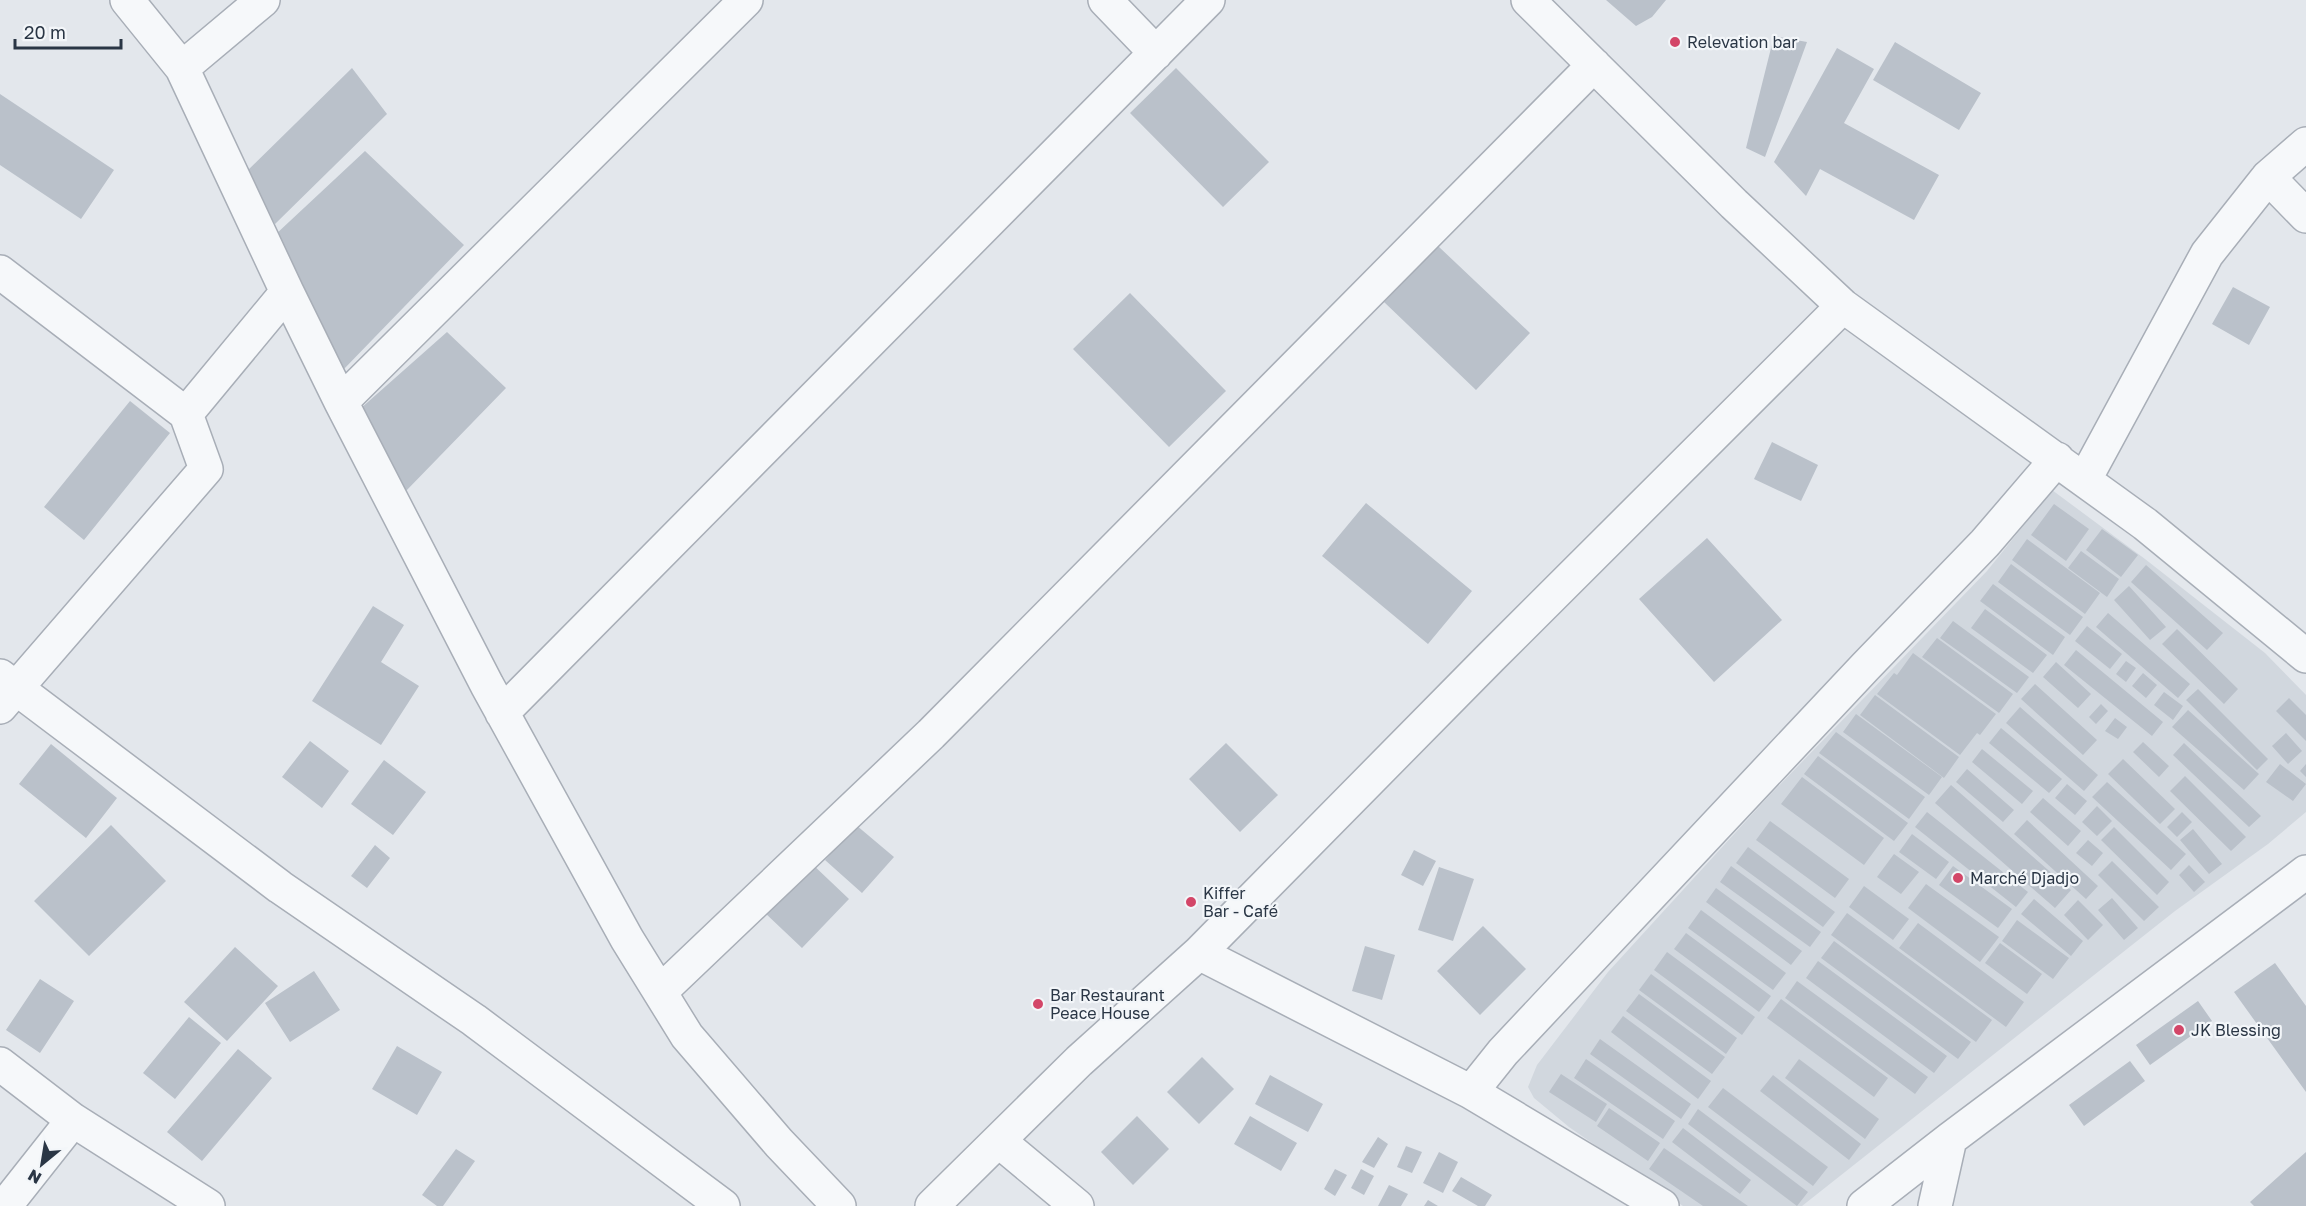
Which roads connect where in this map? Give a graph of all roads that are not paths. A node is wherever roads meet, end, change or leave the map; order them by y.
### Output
1 (127, 0) edge
2 (263, 0) edge
3 (746, 0) edge
4 (1105, 0) edge
5 (1208, 0) edge
6 (1528, 0) edge
7 (1156, 52) junction
8 (1594, 66) junction
9 (182, 68) junction
10 (2306, 144) edge
11 (2268, 177) junction
12 (2306, 216) edge
13 (0, 272) edge
14 (287, 292) junction
15 (1843, 306) junction
16 (341, 402) junction
17 (186, 414) junction
18 (2057, 459) junction
19 (2085, 479) junction
20 (2306, 656) edge
21 (6, 690) edge
22 (502, 713) junction
23 (2306, 872) edge
24 (1199, 953) junction
25 (660, 992) junction
26 (0, 1064) edge
27 (1471, 1092) junction
28 (73, 1120) junction
29 (1950, 1139) junction
30 (999, 1141) junction
31 (5, 1206) edge
32 (208, 1206) edge
33 (723, 1206) edge
34 (839, 1206) edge
35 (932, 1206) edge
36 (1077, 1206) edge
37 (1662, 1206) edge
38 (1864, 1206) edge
39 (1935, 1206) edge

1 - 9 street
2 - 9 street
3 - 16 street
4 - 7 street
5 - 7 street
6 - 8 street
7 - 22 street
8 - 15 street
8 - 25 street
9 - 14 street
10 - 11 street
11 - 12 street
11 - 19 street
13 - 17 street
14 - 16 street
14 - 17 street
15 - 18 street
15 - 24 street
16 - 22 street
17 - 21 street
18 - 19 street
18 - 27 street
19 - 20 street
21 - 33 street
22 - 25 street
23 - 29 street
24 - 27 street
24 - 30 street
25 - 34 street
26 - 28 street
27 - 37 street
28 - 31 street
28 - 32 street
29 - 38 street
29 - 39 street
30 - 35 street
30 - 36 street

